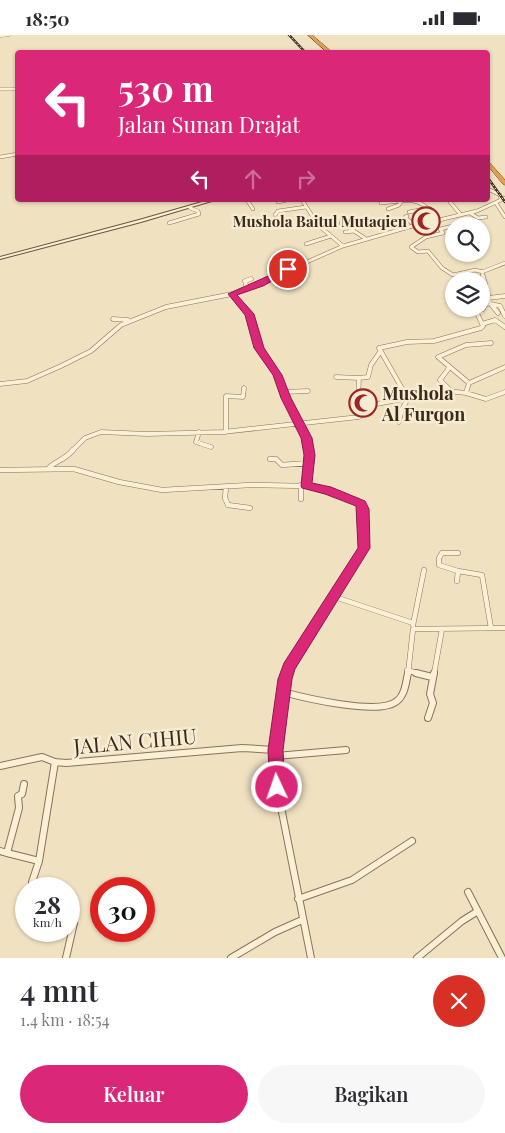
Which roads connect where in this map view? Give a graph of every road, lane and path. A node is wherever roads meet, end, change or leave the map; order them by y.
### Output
1 (9, 35) edge
2 (310, 35) edge
3 (0, 36) edge
4 (326, 50) edge
5 (0, 89) edge
6 (15, 89) edge
7 (15, 154) edge
8 (0, 157) edge
9 (490, 165) edge
10 (505, 183) edge
11 (490, 190) edge
12 (503, 198) edge
13 (207, 202) edge
14 (248, 202) edge
15 (303, 202) edge
16 (401, 202) joint
17 (418, 202) edge
18 (450, 202) dead end
19 (381, 203) dead end
20 (496, 203) junction
21 (306, 207) junction
22 (190, 208) junction
23 (429, 208) junction
24 (253, 209) dead end
25 (388, 209) dead end
26 (409, 212) dead end
27 (470, 213) junction
28 (275, 215) dead end
29 (461, 215) junction
30 (475, 217) edge
31 (505, 217) edge
32 (440, 221) junction
33 (169, 223) dead end
34 (341, 223) dead end
35 (414, 225) junction
36 (408, 227) junction
37 (445, 228) edge
38 (354, 231) junction
39 (345, 233) dead end
40 (331, 236) junction
41 (366, 239) junction
42 (306, 244) dead end
43 (343, 246) junction
44 (0, 258) edge
45 (505, 263) edge
46 (483, 271) joint
47 (251, 279) dead end
48 (247, 289) junction
49 (232, 294) junction
50 (505, 296) edge
51 (490, 298) edge
52 (491, 303) joint
53 (498, 313) dead end
54 (505, 316) edge
55 (477, 317) edge
56 (113, 319) dead end
57 (132, 320) junction
58 (482, 325) junction
59 (505, 327) edge
60 (491, 343) dead end
61 (380, 352) junction
62 (505, 367) edge
63 (449, 368) junction
64 (336, 377) dead end
65 (359, 378) junction
66 (470, 383) junction
67 (0, 384) edge
68 (244, 389) dead end
69 (308, 391) dead end
70 (451, 391) junction
71 (284, 392) junction
72 (505, 392) edge
73 (466, 393) junction
74 (408, 399) junction
75 (360, 407) junction
76 (399, 421) dead end
77 (301, 424) junction
78 (198, 432) junction
79 (226, 432) junction
80 (211, 447) dead end
81 (270, 459) dead end
82 (309, 463) junction
83 (0, 469) edge
84 (48, 469) junction
85 (303, 485) junction
86 (226, 487) junction
87 (301, 499) dead end
88 (250, 508) dead end
89 (458, 553) dead end
90 (424, 570) dead end
91 (458, 571) junction
92 (457, 581) dead end
93 (332, 596) junction
94 (413, 626) junction
95 (505, 628) edge
96 (442, 629) junction
97 (491, 629) junction
98 (407, 670) junction
99 (432, 677) junction
100 (283, 692) junction
101 (428, 718) dead end
102 (346, 750) dead end
103 (276, 753) junction
104 (55, 762) junction
105 (0, 765) edge
106 (24, 784) dead end
107 (412, 841) dead end
108 (3, 852) edge
109 (39, 861) junction
110 (34, 877) edge
111 (468, 891) dead end
112 (298, 899) junction
113 (478, 911) junction
114 (302, 920) junction
115 (69, 942) edge
116 (66, 958) edge
117 (231, 958) edge
118 (312, 958) edge
119 (417, 958) edge
120 (502, 958) edge

1 - 3 street
2 - 4 highway
5 - 6 street
7 - 8 street
9 - 10 highway
11 - 12 street
12 - 20 street
13 - 22 street
14 - 24 street
15 - 21 street
16 - 19 street
16 - 25 street
17 - 23 street
18 - 29 street
20 - 27 street
20 - 31 street
21 - 28 street
21 - 40 street
22 - 33 street
22 - 44 street
23 - 26 street
23 - 32 street
27 - 29 street
27 - 30 street
29 - 32 street
32 - 35 street
34 - 38 street
35 - 36 street
35 - 36 street
36 - 41 street
37 - 46 street
38 - 39 street
38 - 41 street
40 - 42 street
40 - 43 street
41 - 43 street
43 - 48 street
45 - 46 street
47 - 48 street
48 - 49 street
49 - 57 street
49 - 71 street
50 - 51 street
52 - 53 street
52 - 54 street
55 - 58 street
56 - 57 street
57 - 67 street
58 - 59 street
58 - 61 street
60 - 63 street
61 - 65 street
61 - 74 street
62 - 66 street
63 - 66 street
63 - 70 street
64 - 65 street
65 - 75 street
66 - 73 street
68 - 79 street
69 - 71 street
70 - 73 street
70 - 74 street
71 - 77 street
72 - 73 street
74 - 75 street
74 - 76 street
75 - 77 street
77 - 79 street
77 - 82 street
78 - 79 street
78 - 80 street
78 - 84 street
81 - 82 street
82 - 85 street
83 - 84 street
84 - 86 street
85 - 86 street
85 - 87 street
85 - 93 street
86 - 88 street
89 - 91 street
90 - 94 street
91 - 92 street
91 - 97 street
93 - 94 street
93 - 100 street
94 - 96 street
94 - 98 street
95 - 97 street
96 - 97 street
96 - 99 street
98 - 99 street
98 - 100 street
99 - 101 street
100 - 103 street
102 - 103 street, JALAN CIHIU
103 - 104 street, JALAN CIHIU
103 - 112 street
104 - 105 street, JALAN CIHIU
104 - 109 street
106 - 108 street
107 - 112 street
108 - 109 street
109 - 110 street
111 - 113 street
112 - 114 street
113 - 119 street
113 - 120 street
114 - 117 street
114 - 118 street
115 - 116 street

